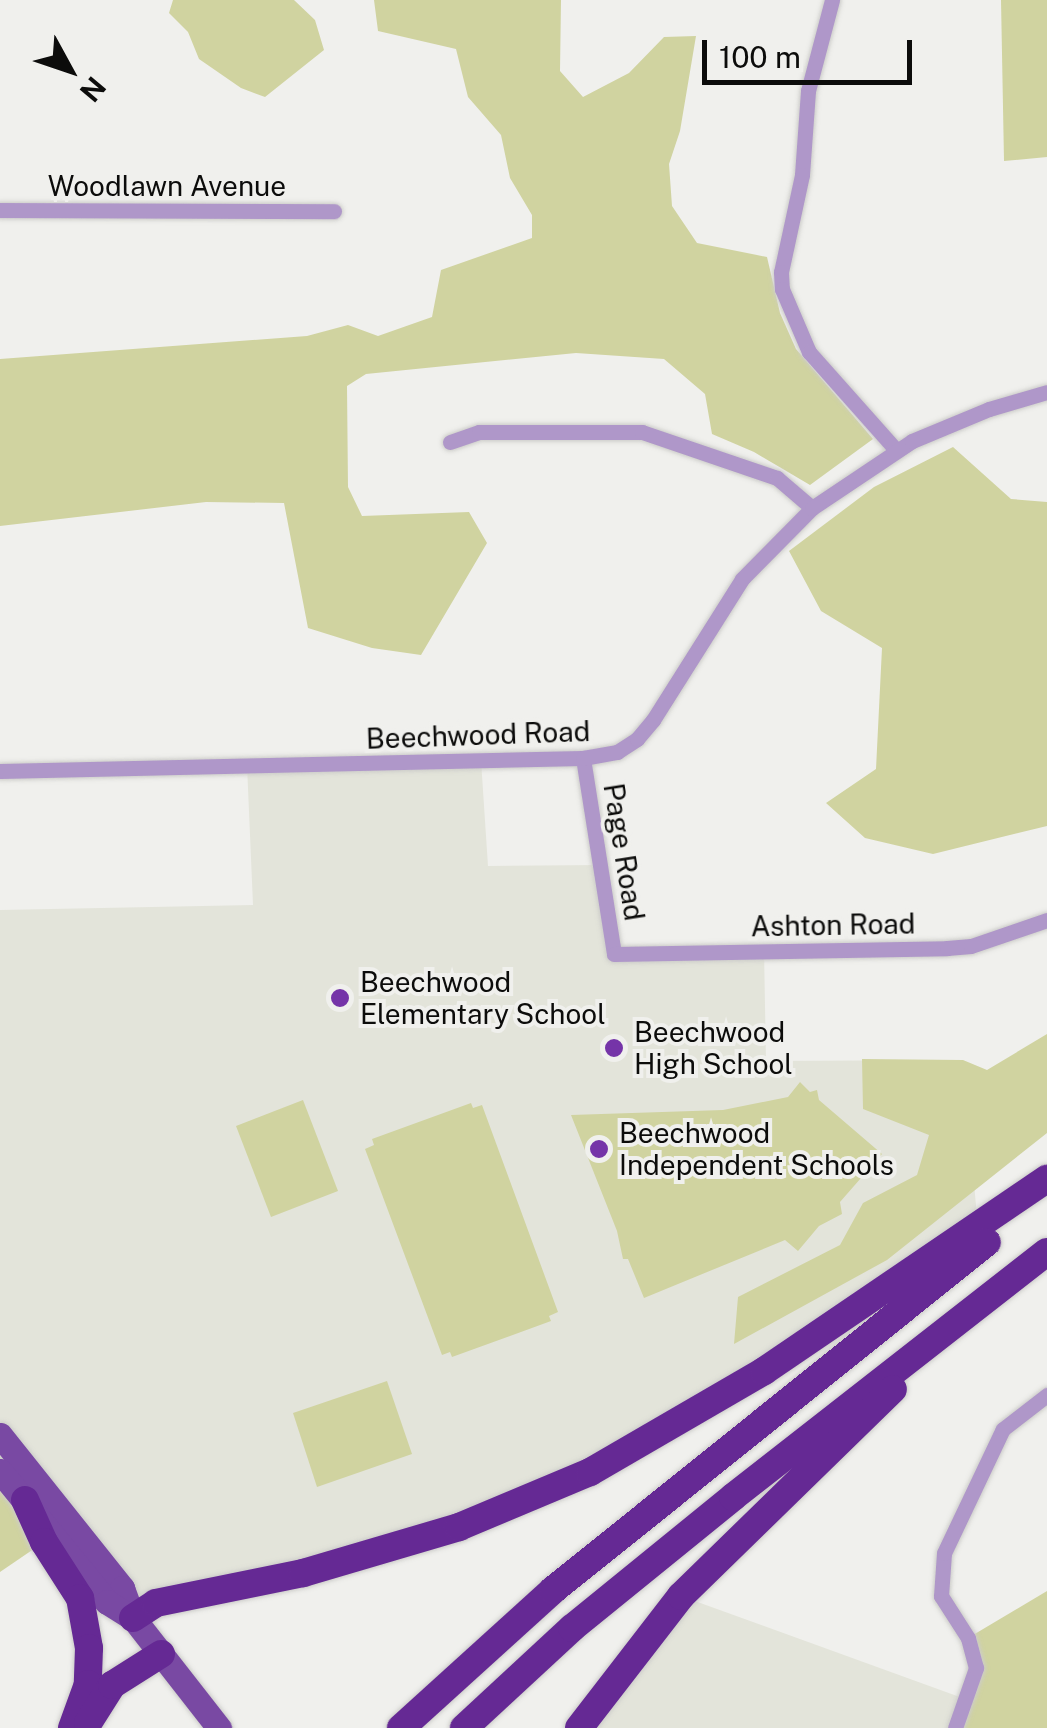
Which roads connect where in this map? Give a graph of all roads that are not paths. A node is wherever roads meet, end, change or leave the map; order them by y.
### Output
1 (832, 0) edge
2 (0, 210) edge
3 (334, 211) dead end
4 (1047, 392) edge
5 (450, 442) dead end
6 (896, 450) junction
7 (812, 508) junction
8 (583, 758) junction
9 (0, 771) edge
10 (1047, 920) edge
11 (614, 954) joint
12 (1047, 1179) edge
13 (1047, 1194) edge
14 (1047, 1252) edge
15 (984, 1304) junction
16 (1047, 1395) edge
17 (0, 1435) edge
18 (0, 1471) edge
19 (25, 1500) junction
20 (133, 1618) junction
21 (160, 1654) junction
22 (72, 1728) edge
23 (86, 1728) edge
24 (219, 1728) edge
25 (401, 1728) edge
26 (464, 1728) edge
27 (579, 1728) edge
28 (955, 1728) edge

1 - 6 street
2 - 3 street, Woodlawn Avenue
4 - 6 street, Beechwood Road
5 - 7 street
6 - 7 street, Beechwood Road
7 - 8 street, Beechwood Road
8 - 9 street, Beechwood Road
8 - 11 street, Page Road
10 - 11 street, Ashton Road
12 - 20 highway
13 - 25 highway
14 - 15 highway
15 - 26 highway
15 - 27 highway
16 - 28 street
17 - 20 main road
18 - 19 main road
19 - 20 main road
19 - 22 highway
20 - 21 main road
21 - 23 highway
21 - 24 main road

